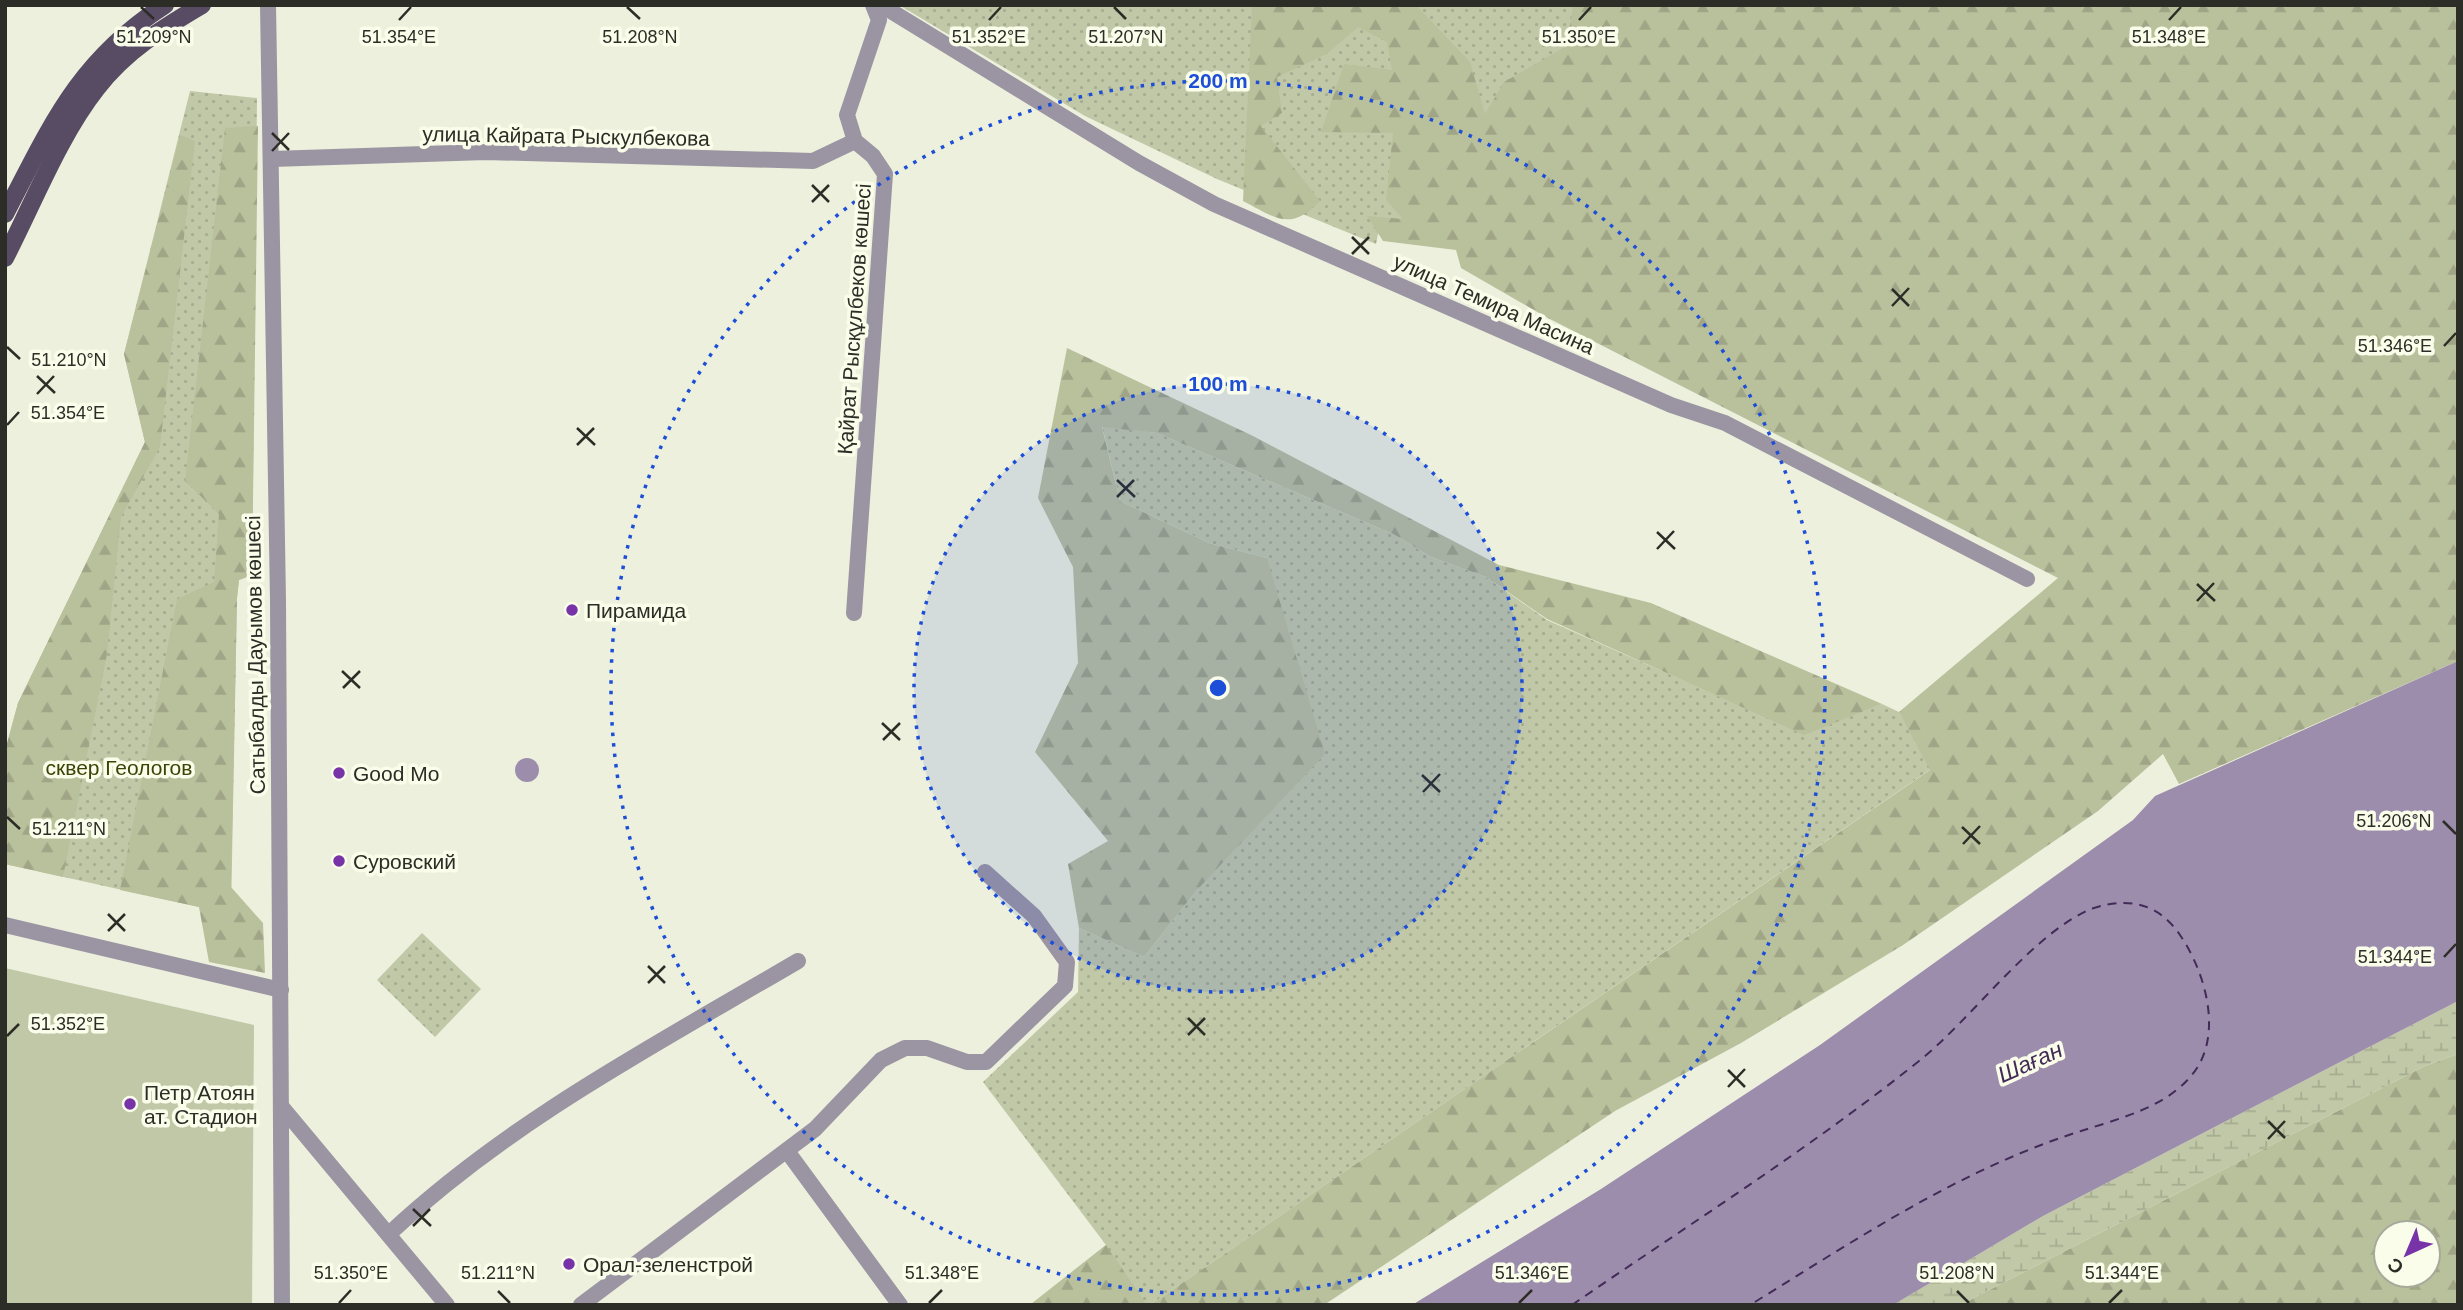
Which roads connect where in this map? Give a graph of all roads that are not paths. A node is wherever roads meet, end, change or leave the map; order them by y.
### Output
1 (165, 5) edge
2 (202, 5) edge
3 (268, 5) edge
4 (873, 5) edge
5 (881, 5) edge
6 (105, 64) junction
7 (855, 141) junction
8 (272, 159) junction
9 (5, 214) edge
10 (5, 258) edge
11 (2028, 579) dead end
12 (854, 613) dead end
13 (985, 872) dead end
14 (5, 925) edge
15 (798, 961) dead end
16 (281, 990) junction
17 (281, 1106) junction
18 (787, 1151) junction
19 (390, 1233) junction
20 (282, 1305) edge
21 (447, 1305) edge
22 (581, 1305) edge
23 (901, 1305) edge

1 - 6 main road
2 - 6 main road
3 - 8 street, Сатыбалды Дауымов көшесі
4 - 7 street
5 - 11 street, улица Темира Масина
6 - 9 main road
6 - 10 main road
7 - 8 street, улица Кайрата Рыскулбекова
7 - 12 street, Қайрат Рысқұлбеков көшесі
8 - 16 street, Сатыбалды Дауымов көшесі
13 - 18 street
14 - 16 street
15 - 19 street
16 - 17 street, Сатыбалды Дауымов көшесі
17 - 19 street
17 - 20 street, Сатыбалды Дауымов көшесі
18 - 22 street
18 - 23 street
19 - 21 street

